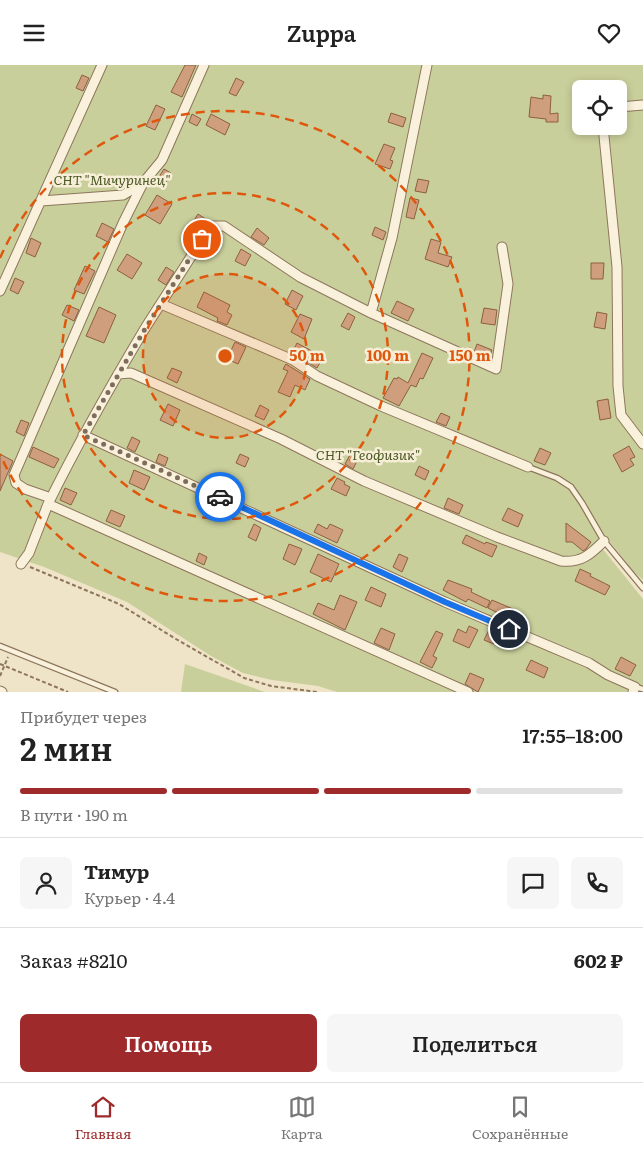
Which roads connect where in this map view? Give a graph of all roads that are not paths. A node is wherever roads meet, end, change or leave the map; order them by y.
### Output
1 (102, 65) edge
2 (204, 65) edge
3 (427, 65) edge
4 (643, 105) edge
5 (627, 106) edge
6 (604, 135) edge
7 (143, 183) junction
8 (40, 201) junction
9 (502, 247) dead end
10 (0, 291) edge
11 (161, 304) junction
12 (371, 313) junction
13 (118, 374) junction
14 (83, 435) junction
15 (643, 444) edge
16 (528, 467) joint
17 (49, 501) junction
18 (604, 541) junction
19 (21, 564) road end
20 (643, 588) edge
21 (0, 646) edge
22 (637, 689) edge
23 (115, 692) edge
24 (468, 692) edge

1 - 8 street
2 - 7 street
3 - 12 street
4 - 5 street
6 - 15 street
7 - 8 street
7 - 17 street
8 - 10 street
9 - 12 street
11 - 12 street
11 - 13 street
11 - 16 street
13 - 14 street
13 - 18 street
14 - 17 street
14 - 22 street
16 - 18 lane
17 - 19 street
17 - 24 street
18 - 20 lane
21 - 23 lane

